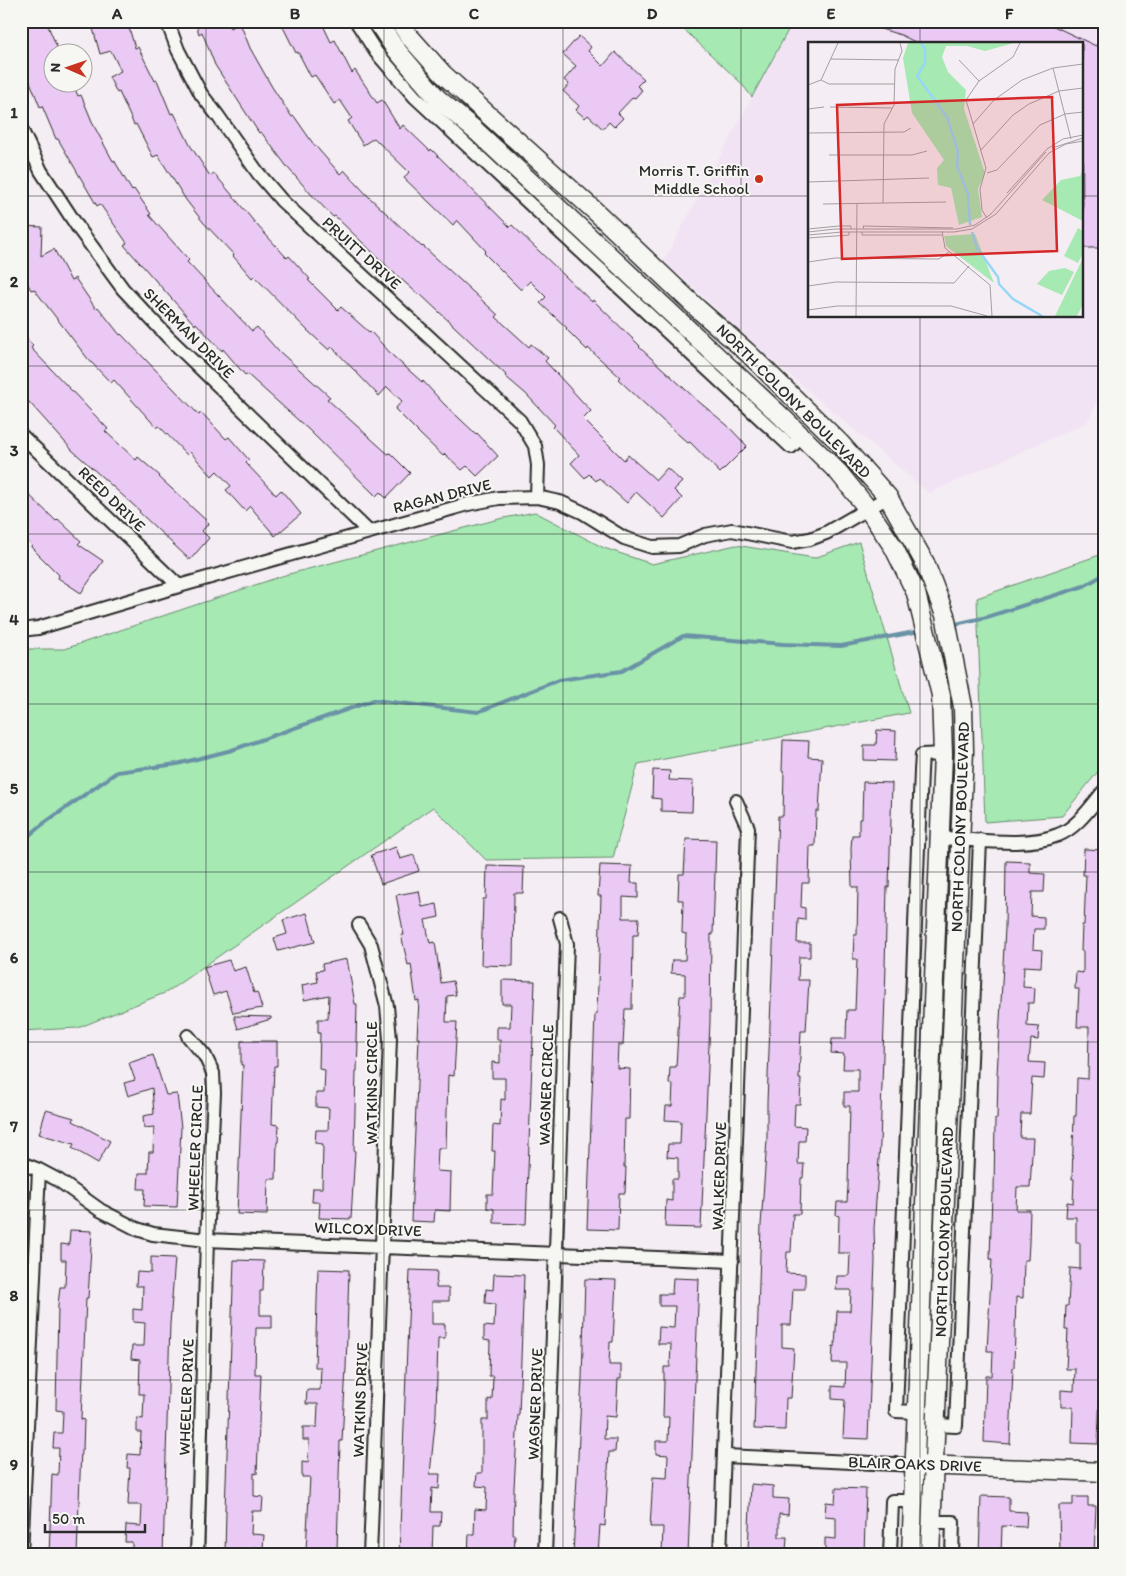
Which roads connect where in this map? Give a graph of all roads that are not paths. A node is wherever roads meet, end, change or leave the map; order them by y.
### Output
1 (167, 21) edge
2 (356, 21) edge
3 (377, 21) edge
4 (399, 21) edge
5 (21, 129) edge
6 (21, 435) edge
7 (802, 436) junction
8 (537, 497) junction
9 (888, 497) junction
10 (868, 509) junction
11 (369, 532) junction
12 (179, 586) junction
13 (21, 630) edge
14 (943, 754) junction
15 (1105, 790) edge
16 (736, 801) dead end
17 (940, 838) junction
18 (961, 839) junction
19 (980, 840) junction
20 (560, 918) dead end
21 (359, 925) dead end
22 (188, 1036) dead end
23 (21, 1163) edge
24 (39, 1170) junction
25 (207, 1240) junction
26 (383, 1246) junction
27 (557, 1254) junction
28 (732, 1261) junction
29 (917, 1412) junction
30 (936, 1425) junction
31 (725, 1456) junction
32 (915, 1465) junction
33 (934, 1466) junction
34 (1105, 1472) edge
35 (913, 1502) junction
36 (932, 1522) junction
37 (21, 1555) edge
38 (196, 1555) edge
39 (370, 1555) edge
40 (545, 1555) edge
41 (720, 1555) edge
42 (890, 1555) edge
43 (911, 1555) edge
44 (930, 1555) edge
45 (952, 1555) edge

1 - 8 street, PRUITT DRIVE
2 - 7 street
3 - 7 main road, NORTH COLONY BOULEVARD
4 - 9 main road, NORTH COLONY BOULEVARD
5 - 11 street, SHERMAN DRIVE
6 - 12 street, REED DRIVE
7 - 10 main road, NORTH COLONY BOULEVARD
8 - 10 street, RAGAN DRIVE
8 - 11 street, RAGAN DRIVE
9 - 10 street, RAGAN DRIVE
9 - 18 main road, NORTH COLONY BOULEVARD
10 - 14 main road, NORTH COLONY BOULEVARD
11 - 12 street, RAGAN DRIVE
12 - 13 street, RAGAN DRIVE
14 - 17 main road, NORTH COLONY BOULEVARD
14 - 29 street
15 - 19 street
16 - 28 street, WALKER DRIVE
17 - 18 street
17 - 29 main road, NORTH COLONY BOULEVARD
18 - 19 street
18 - 30 main road, NORTH COLONY BOULEVARD
19 - 30 street
20 - 27 street, WAGNER CIRCLE
21 - 26 street, WATKINS CIRCLE
22 - 25 street, WHEELER CIRCLE
23 - 24 street, WILCOX DRIVE
24 - 25 street, WILCOX DRIVE
24 - 37 street
25 - 26 street, WILCOX DRIVE
25 - 38 street, WHEELER DRIVE
26 - 27 street, WILCOX DRIVE
26 - 39 street, WATKINS DRIVE
27 - 28 street, WILCOX DRIVE
27 - 40 street, WAGNER DRIVE
28 - 31 street, WALKER DRIVE
29 - 32 main road, NORTH COLONY BOULEVARD
30 - 33 main road, NORTH COLONY BOULEVARD
31 - 32 street, BLAIR OAKS DRIVE
31 - 41 street, WALKER DRIVE
32 - 33 main road, BLAIR OAKS DRIVE
32 - 35 main road, NORTH COLONY BOULEVARD
33 - 34 main road, BLAIR OAKS DRIVE
33 - 36 main road, NORTH COLONY BOULEVARD
35 - 42 street
35 - 43 main road, NORTH COLONY BOULEVARD
36 - 44 main road, NORTH COLONY BOULEVARD
36 - 45 street

